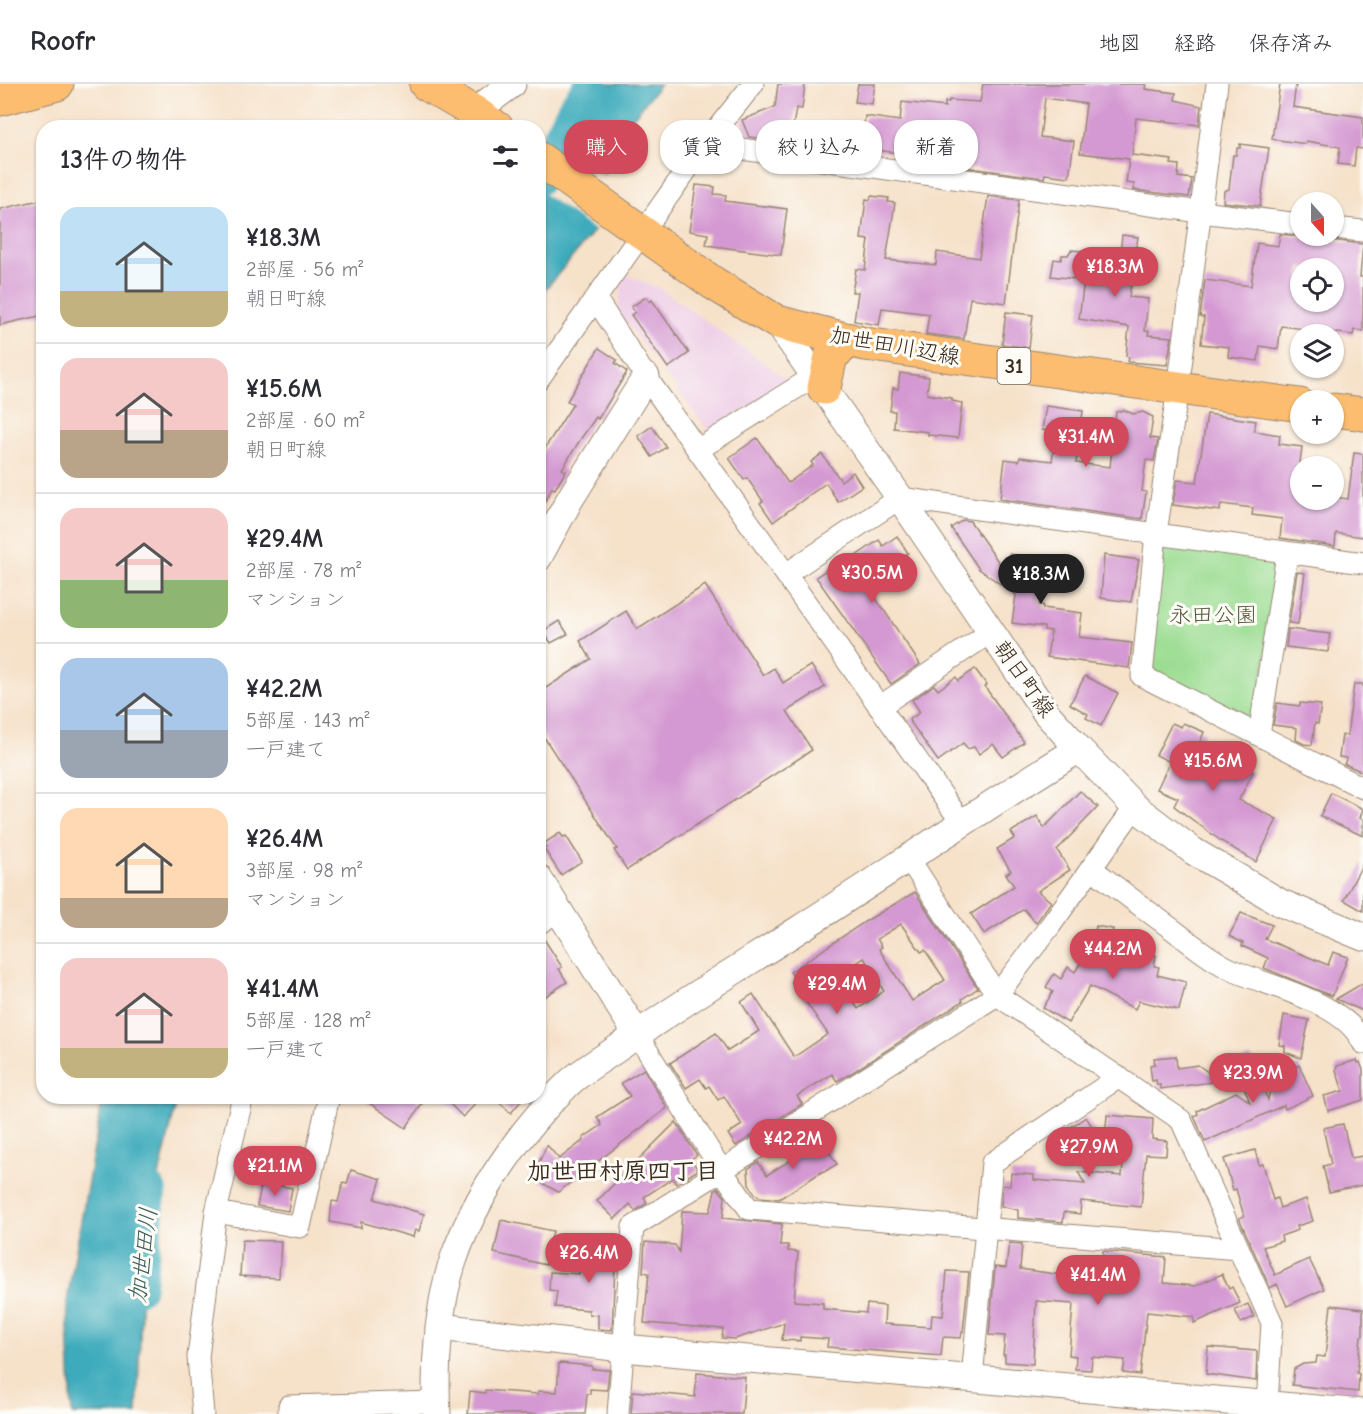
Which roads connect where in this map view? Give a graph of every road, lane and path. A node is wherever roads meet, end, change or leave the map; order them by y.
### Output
1 (57, 84) edge
2 (426, 84) edge
3 (512, 84) edge
4 (753, 84) edge
5 (1217, 84) edge
6 (0, 99) edge
7 (485, 119) edge
8 (724, 120) edge
9 (744, 149) edge
10 (546, 164) edge
11 (679, 174) edge
12 (1201, 212) junction
13 (1290, 223) edge
14 (634, 227) junction
15 (1344, 229) edge
16 (1363, 231) edge
17 (596, 299) junction
18 (777, 322) junction
19 (850, 340) junction
20 (546, 369) edge
21 (646, 377) junction
22 (819, 382) junction
23 (1178, 389) junction
24 (1290, 404) edge
25 (1344, 411) edge
26 (1363, 414) edge
27 (699, 449) junction
28 (900, 498) junction
29 (1156, 533) junction
30 (546, 543) edge
31 (1287, 554) junction
32 (1363, 563) edge
33 (786, 574) junction
34 (991, 632) junction
35 (879, 707) junction
36 (1259, 735) junction
37 (1079, 749) junction
38 (1363, 789) edge
39 (1135, 807) junction
40 (962, 824) junction
41 (909, 859) junction
42 (1091, 868) junction
43 (549, 917) edge
44 (1363, 937) edge
45 (997, 996) junction
46 (637, 1034) junction
47 (1363, 1043) edge
48 (1119, 1077) junction
49 (241, 1104) edge
50 (326, 1104) edge
51 (722, 1171) junction
52 (216, 1212) junction
53 (987, 1228) junction
54 (1238, 1249) junction
55 (439, 1328) junction
56 (623, 1348) junction
57 (972, 1378) junction
58 (1267, 1404) junction
59 (1181, 1406) edge
60 (436, 1408) edge
61 (1363, 1413) edge
62 (203, 1414) edge
63 (289, 1414) edge
64 (618, 1414) edge

1 - 6 main road
2 - 7 main road
3 - 7 street
4 - 8 street
5 - 12 street
9 - 12 street
10 - 14 main road, 加世田川辺線 / 31
11 - 14 street
12 - 13 street
12 - 23 street
14 - 17 street
14 - 18 main road, 加世田川辺線 / 31
15 - 16 street
17 - 20 street
17 - 21 street
18 - 19 main road, 加世田川辺線 / 31
18 - 22 street, 朝日町線
19 - 22 main road
19 - 23 main road, 加世田川辺線 / 31
21 - 27 street
21 - 30 street
22 - 27 street
22 - 28 street, 朝日町線
23 - 24 main road, 加世田川辺線 / 31
23 - 29 street
25 - 26 main road
27 - 33 street
28 - 29 street
28 - 33 street
28 - 34 street, 朝日町線
29 - 31 street
29 - 36 street
31 - 32 street
31 - 36 street
33 - 35 street
34 - 35 street
34 - 37 street, 朝日町線
35 - 40 street
36 - 38 street
37 - 39 street, 朝日町線
37 - 40 street
39 - 42 street
39 - 44 street, 朝日町線
40 - 41 street
41 - 45 street
41 - 46 street
42 - 45 street
42 - 47 street
43 - 46 street
45 - 48 street
45 - 51 street
46 - 51 street
46 - 55 street
48 - 53 street
48 - 54 street
49 - 52 street
50 - 52 street
51 - 53 street
51 - 56 street
52 - 62 street
53 - 54 street
53 - 57 street
54 - 58 street
55 - 56 street
55 - 60 street
56 - 57 street
56 - 64 street
57 - 59 street
58 - 59 street
58 - 61 street
60 - 63 street

